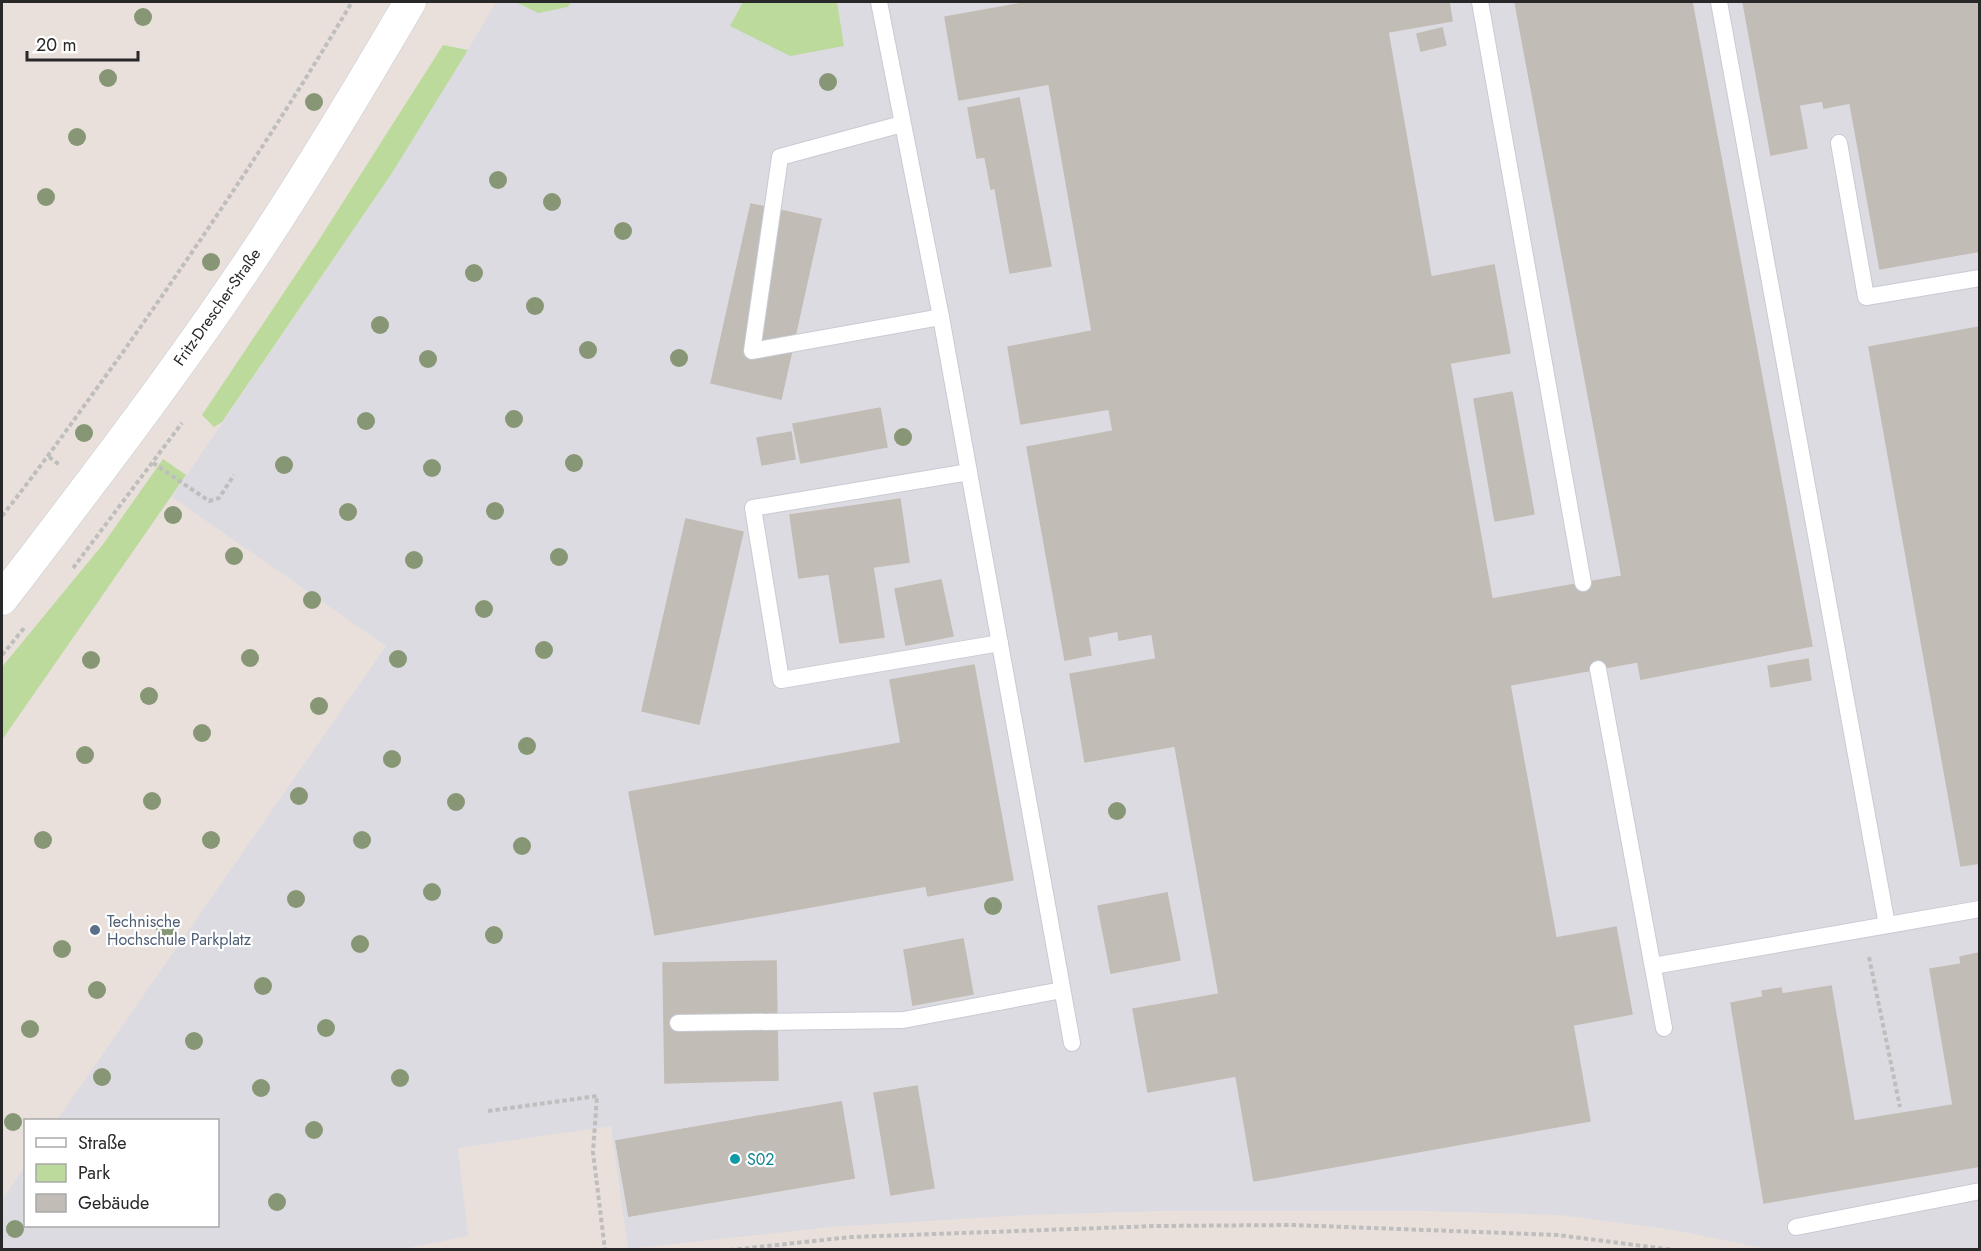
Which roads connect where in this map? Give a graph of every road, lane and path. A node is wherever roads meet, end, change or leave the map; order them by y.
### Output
1 (352, 2) edge
2 (410, 2) edge
3 (879, 2) edge
4 (1480, 2) edge
5 (1719, 2) edge
6 (902, 124) junction
7 (1839, 144) dead end
8 (1980, 278) edge
9 (941, 317) junction
10 (153, 463) dead end
11 (969, 472) junction
12 (234, 475) dead end
13 (2, 516) edge
14 (1583, 583) dead end
15 (2, 598) edge
16 (1000, 643) junction
17 (1598, 669) dead end
18 (1980, 909) edge
19 (1887, 925) junction
20 (1869, 956) dead end
21 (1653, 966) junction
22 (1062, 990) junction
23 (678, 1023) dead end
24 (1664, 1028) dead end
25 (1072, 1043) dead end
26 (1900, 1107) dead end
27 (488, 1111) dead end
28 (1980, 1191) edge
29 (1796, 1227) dead end
30 (605, 1250) edge
31 (730, 1250) edge
32 (1674, 1250) edge

1 - 13 path
2 - 15 street, Fritz-Drescher-Straße
3 - 6 lane
4 - 14 lane
5 - 19 lane
6 - 9 lane
6 - 9 lane
7 - 8 lane
9 - 11 lane
10 - 12 path
11 - 16 lane
11 - 16 lane
16 - 22 lane
17 - 21 lane
18 - 19 lane
19 - 21 lane
20 - 26 path
21 - 24 lane
22 - 23 lane
22 - 25 lane
27 - 30 path
28 - 29 lane
31 - 32 path

